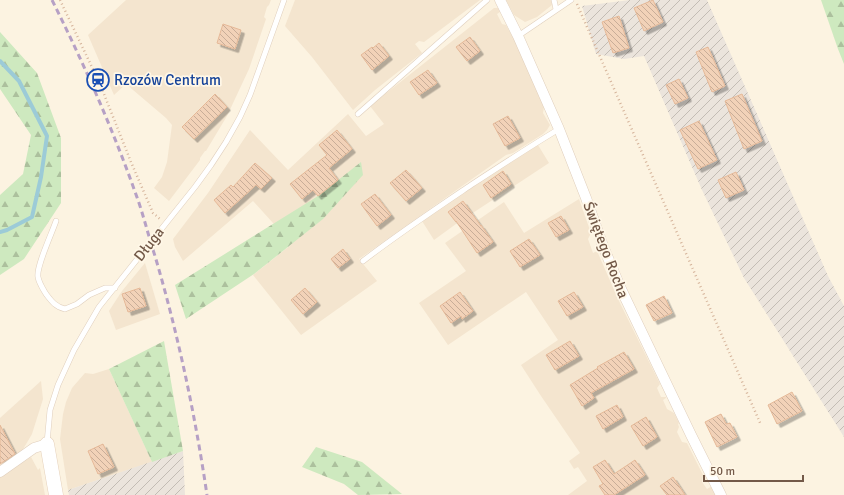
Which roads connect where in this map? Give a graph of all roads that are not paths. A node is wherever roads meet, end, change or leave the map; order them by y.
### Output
1 (284, 0) edge
2 (487, 0) edge
3 (500, 0) edge
4 (554, 0) edge
5 (571, 0) edge
6 (556, 9) junction
7 (518, 36) junction
8 (358, 114) dead end
9 (559, 129) junction
10 (56, 221) dead end
11 (363, 261) dead end
12 (115, 288) junction
13 (47, 444) junction
14 (0, 472) edge
15 (56, 495) edge
16 (721, 495) edge

1 - 12 lane, Długa
2 - 8 lane
3 - 7 street, Świętego Rocha
4 - 6 lane
5 - 6 lane
6 - 7 lane
7 - 9 street, Świętego Rocha
9 - 11 lane
9 - 16 street, Świętego Rocha
10 - 12 lane
12 - 13 lane, Długa
13 - 14 street
13 - 15 street, Długa

